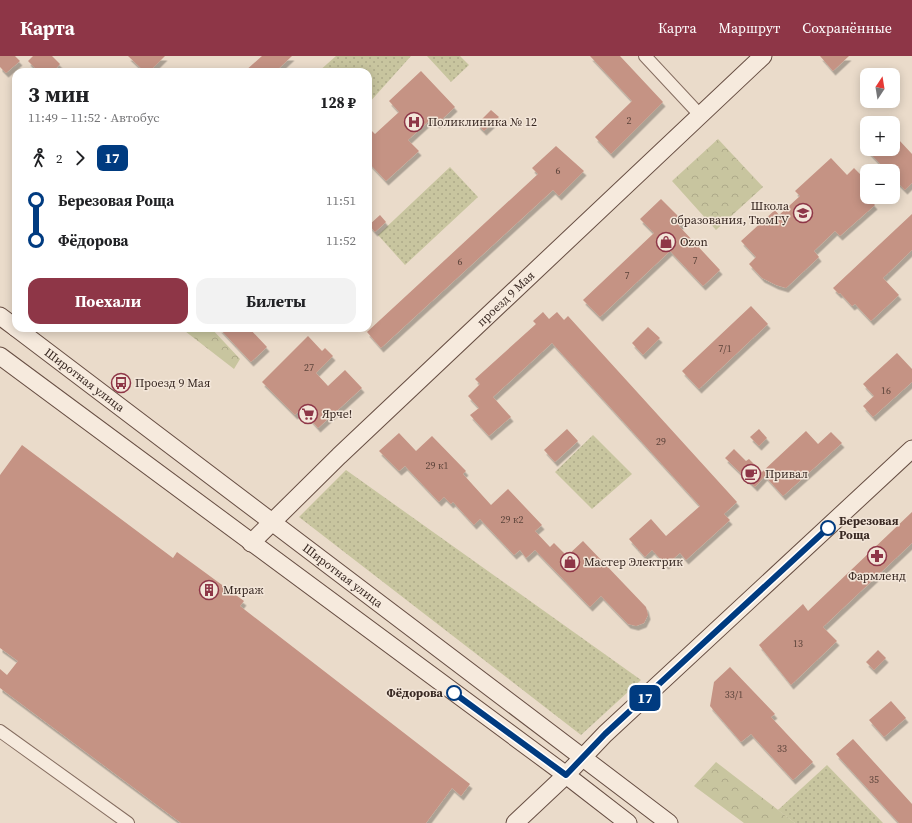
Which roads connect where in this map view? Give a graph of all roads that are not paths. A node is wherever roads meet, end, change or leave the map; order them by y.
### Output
1 (645, 56) edge
2 (763, 56) edge
3 (700, 115) junction
4 (0, 316) edge
5 (12, 325) edge
6 (21, 332) edge
7 (0, 356) edge
8 (912, 449) edge
9 (272, 522) junction
10 (251, 543) junction
11 (0, 731) edge
12 (582, 757) junction
13 (566, 775) junction
14 (128, 823) edge
15 (515, 823) edge
16 (628, 823) edge
17 (669, 823) edge

1 - 3 street
2 - 3 main road, проезд 9 Мая
3 - 9 main road, проезд 9 Мая
4 - 5 main road, Широтная улица
6 - 9 main road, Широтная улица
7 - 10 main road
8 - 12 main road
9 - 10 main road, проезд 9 Мая
9 - 12 main road, Широтная улица
10 - 13 main road
11 - 14 street
12 - 13 main road
12 - 17 main road, Широтная улица
13 - 15 main road
13 - 16 main road

